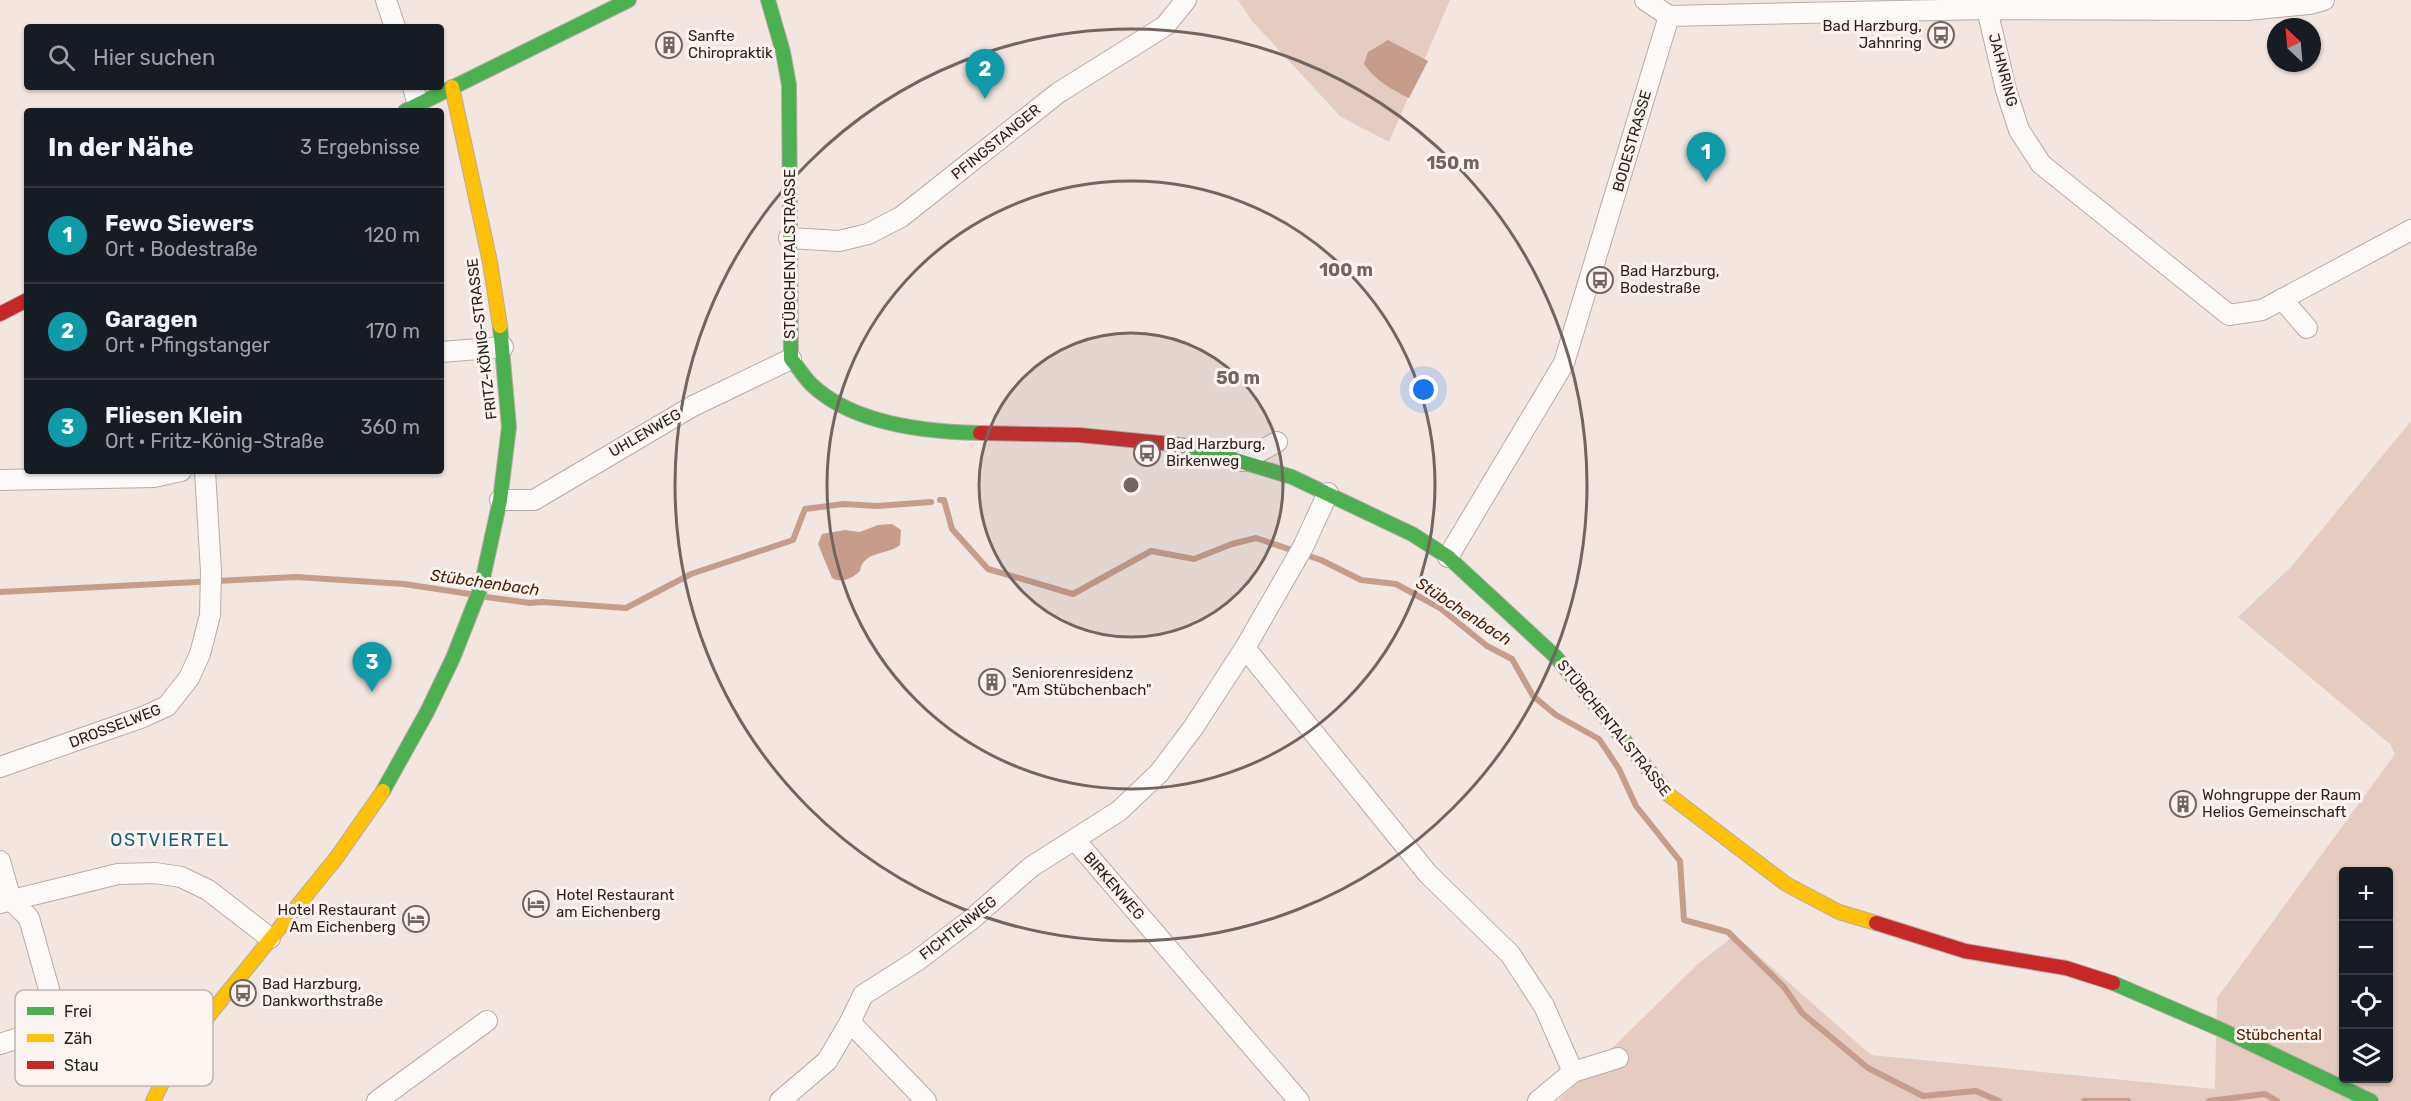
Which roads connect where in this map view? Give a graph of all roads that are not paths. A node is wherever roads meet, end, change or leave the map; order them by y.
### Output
1 (387, 0) edge
2 (629, 0) edge
3 (768, 0) edge
4 (1186, 0) edge
5 (1645, 0) edge
6 (2324, 0) edge
7 (1987, 4) edge
8 (1790, 7) edge
9 (1669, 16) junction
10 (394, 24) edge
11 (452, 87) junction
12 (443, 90) edge
13 (444, 90) edge
14 (412, 101) edge
15 (2411, 230) edge
16 (789, 238) junction
17 (2282, 299) junction
18 (24, 302) edge
19 (0, 314) edge
20 (2307, 328) dead end
21 (502, 347) junction
22 (444, 352) edge
23 (791, 359) junction
24 (1277, 442) dead end
25 (1242, 461) junction
26 (168, 474) edge
27 (205, 474) edge
28 (0, 480) edge
29 (1328, 493) junction
30 (500, 500) junction
31 (1448, 557) junction
32 (1245, 648) junction
33 (0, 767) edge
34 (1075, 840) junction
35 (0, 861) edge
36 (6, 902) edge
37 (270, 938) junction
38 (49, 990) edge
39 (213, 1010) edge
40 (487, 1021) dead end
41 (850, 1022) junction
42 (15, 1039) edge
43 (0, 1044) edge
44 (1618, 1058) dead end
45 (1573, 1072) junction
46 (161, 1086) edge
47 (153, 1101) edge
48 (377, 1101) edge
49 (780, 1101) edge
50 (926, 1101) edge
51 (1299, 1101) edge
52 (1538, 1101) edge
53 (2371, 1101) edge

1 - 10 street
2 - 11 street
3 - 16 street, STÜBCHENTALSTRASSE
4 - 16 street, PFINGSTANGER
5 - 9 street
6 - 7 street, JAHNRING
7 - 8 street
7 - 17 street, JAHNRING
8 - 9 street
9 - 31 street, BODESTRASSE
11 - 13 street
11 - 21 street, FRITZ-KÖNIG-STRASSE
12 - 14 street
15 - 17 street, JAHNRING
16 - 23 street, STÜBCHENTALSTRASSE
17 - 20 street
18 - 19 street
21 - 22 street
21 - 30 street, FRITZ-KÖNIG-STRASSE
23 - 25 street, STÜBCHENTALSTRASSE
23 - 30 street, UHLENWEG
24 - 25 street
25 - 29 street, STÜBCHENTALSTRASSE
26 - 28 street
27 - 33 street, DROSSELWEG
29 - 31 street, STÜBCHENTALSTRASSE
29 - 32 street, BIRKENWEG
30 - 37 street, FRITZ-KÖNIG-STRASSE
31 - 53 street, STÜBCHENTALSTRASSE
32 - 34 street, BIRKENWEG
32 - 45 street
34 - 41 street, FICHTENWEG
34 - 51 street, BIRKENWEG
35 - 36 street
36 - 37 street
36 - 38 street
37 - 39 street, FRITZ-KÖNIG-STRASSE
40 - 48 street
41 - 49 street, FICHTENWEG
41 - 50 street
42 - 43 street
44 - 45 street
45 - 52 street
46 - 47 street, FRITZ-KÖNIG-STRASSE

